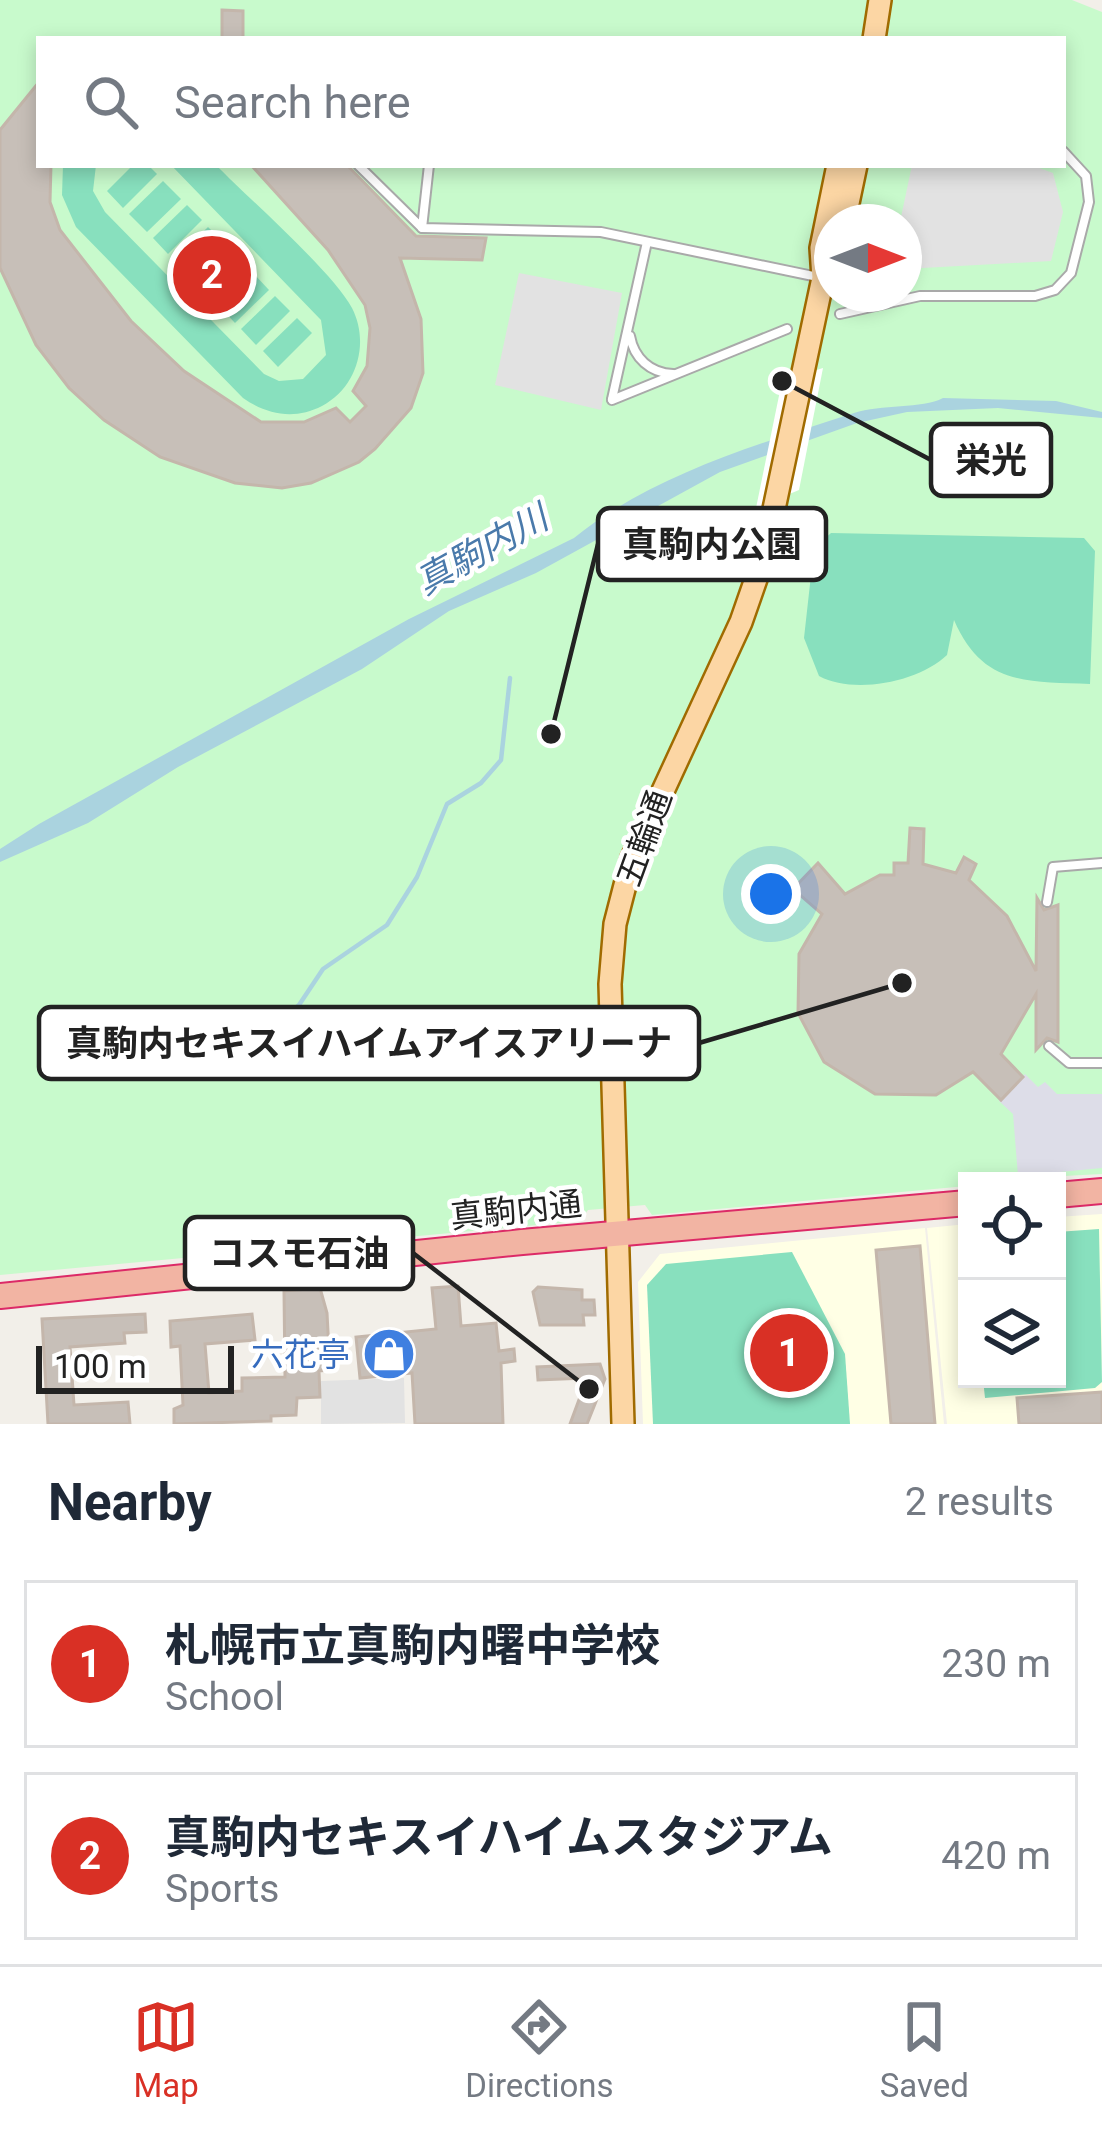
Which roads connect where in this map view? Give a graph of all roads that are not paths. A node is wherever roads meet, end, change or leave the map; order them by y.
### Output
1 (880, 0) edge
2 (873, 36) edge
3 (1066, 155) edge
4 (361, 168) edge
5 (429, 168) edge
6 (837, 168) edge
7 (855, 168) edge
8 (830, 204) edge
9 (848, 204) edge
10 (422, 229) junction
11 (647, 242) junction
12 (814, 268) edge
13 (817, 312) edge
14 (840, 314) dead end
15 (787, 329) dead end
16 (630, 333) junction
17 (674, 374) junction
18 (1102, 862) edge
19 (1047, 902) dead end
20 (1049, 1046) dead end
21 (1102, 1063) edge
22 (1102, 1191) edge
23 (1066, 1194) edge
24 (958, 1204) edge
25 (618, 1233) junction
26 (0, 1297) edge
27 (623, 1424) edge

1 - 2 main road
3 - 14 lane
4 - 10 lane
5 - 10 lane
6 - 8 main road, 五輪通
7 - 9 main road
10 - 11 lane
11 - 12 lane
11 - 16 lane
13 - 25 main road, 五輪通
15 - 17 lane
16 - 17 lane
16 - 17 lane
18 - 19 lane
20 - 21 lane
22 - 23 highway
24 - 25 highway, 真駒内通
25 - 26 highway, 真駒内通
25 - 27 main road, 五輪通

